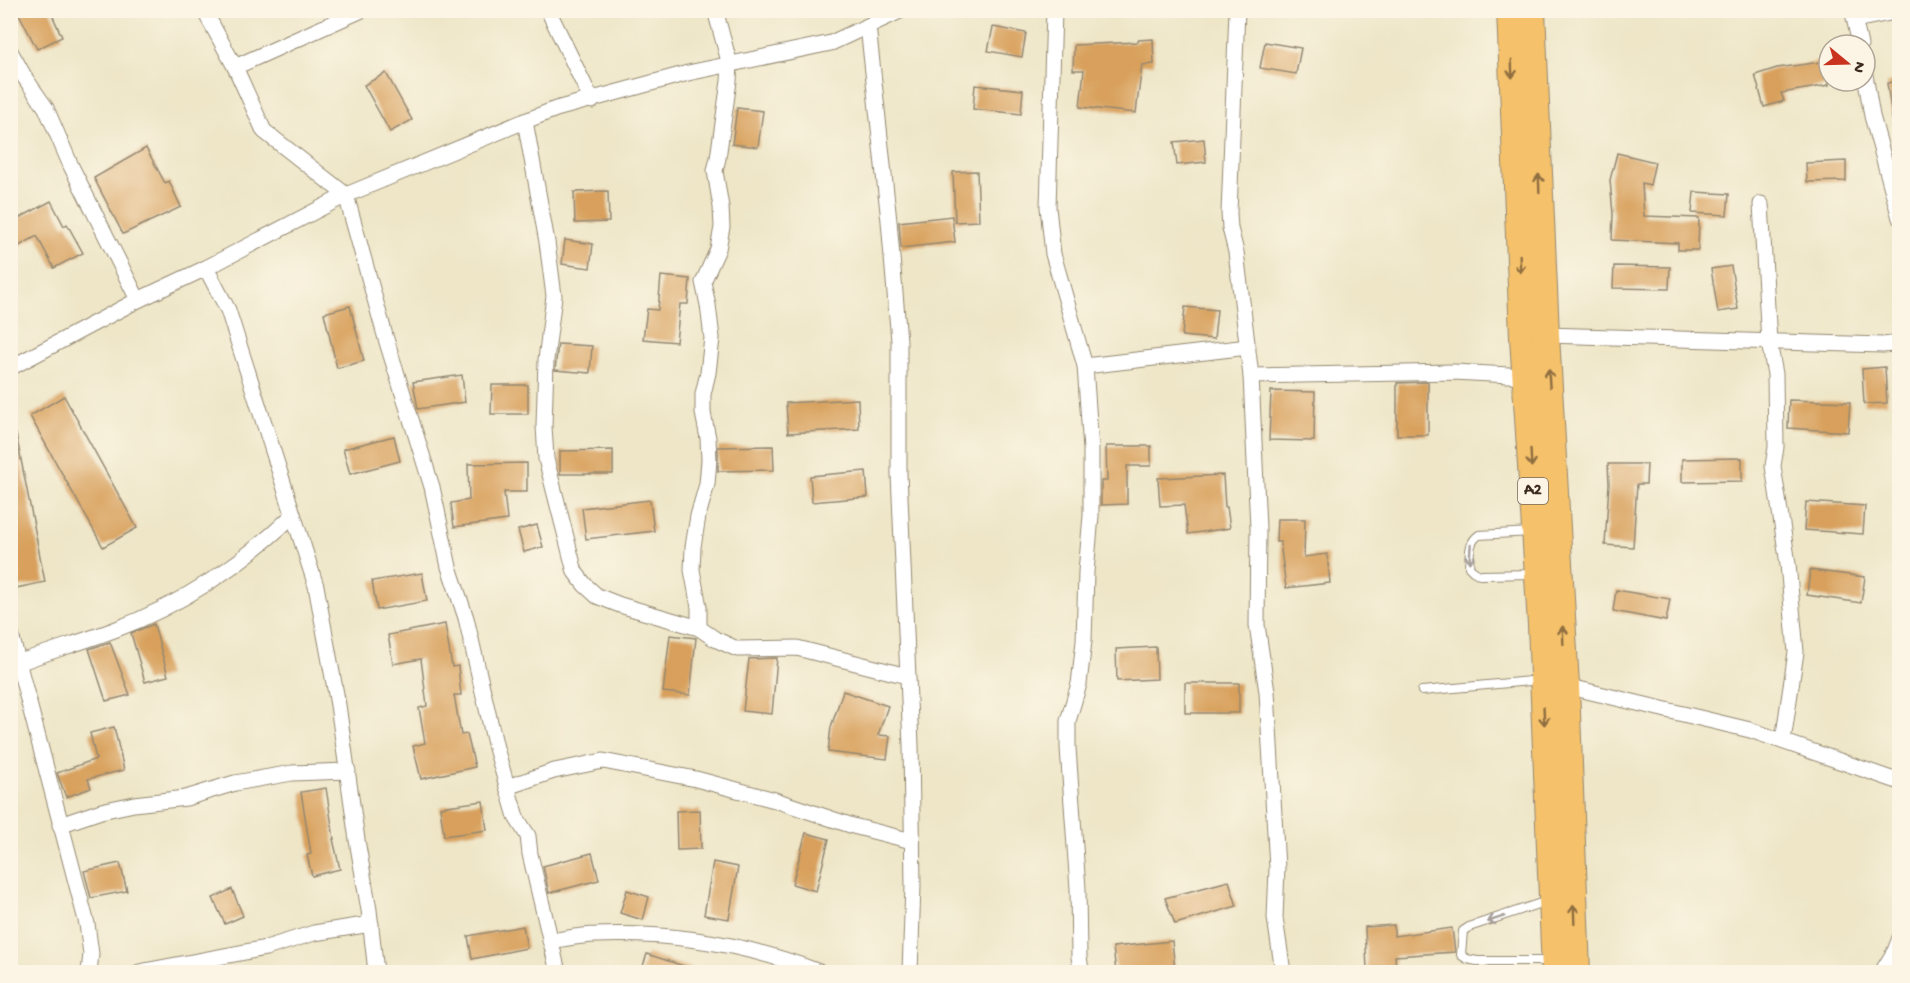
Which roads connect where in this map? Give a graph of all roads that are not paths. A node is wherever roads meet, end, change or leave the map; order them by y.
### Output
1 (204, 10) edge
2 (362, 10) edge
3 (548, 10) edge
4 (715, 10) edge
5 (902, 10) edge
6 (1054, 10) edge
7 (1237, 10) edge
8 (1510, 10) edge
9 (1532, 10) edge
10 (1899, 11) edge
11 (1854, 15) edge
12 (868, 26) junction
13 (1858, 33) edge
14 (10, 51) edge
15 (730, 65) junction
16 (235, 67) junction
17 (1868, 93) edge
18 (592, 101) junction
19 (525, 121) junction
20 (346, 195) junction
21 (1761, 204) dead end
22 (1899, 218) edge
23 (206, 268) junction
24 (138, 300) junction
25 (1545, 335) junction
26 (1769, 342) junction
27 (1899, 344) edge
28 (1248, 347) junction
29 (1085, 366) junction
30 (10, 368) edge
31 (1251, 376) junction
32 (1527, 376) junction
33 (293, 515) junction
34 (1536, 532) junction
35 (1538, 574) junction
36 (699, 628) junction
37 (10, 631) edge
38 (18, 663) junction
39 (907, 676) junction
40 (1554, 683) junction
41 (1422, 690) dead end
42 (1783, 741) junction
43 (348, 771) junction
44 (1899, 782) edge
45 (507, 787) junction
46 (60, 825) junction
47 (912, 841) junction
48 (1552, 900) junction
49 (371, 924) junction
50 (550, 941) junction
51 (1898, 947) edge
52 (1562, 969) edge
53 (89, 972) edge
54 (139, 972) edge
55 (376, 972) edge
56 (558, 972) edge
57 (819, 972) edge
58 (910, 972) edge
59 (1083, 972) edge
60 (1283, 972) edge
61 (1882, 972) edge

1 - 16 street
2 - 16 street
3 - 18 street
4 - 15 street
5 - 12 street
6 - 29 street
7 - 28 street
8 -> 32 highway, A2
25 -> 9 highway, A2
10 - 11 street
11 - 13 street
12 - 15 street
12 - 39 street
14 - 24 street
15 - 18 street
15 - 36 street
16 - 20 street
17 - 22 street
18 - 19 street
19 - 20 street
19 - 36 street
20 - 23 street
20 - 45 street
21 - 26 street
23 - 24 street
23 - 33 street
24 - 30 street
25 - 26 street
40 -> 25 highway, A2
26 - 27 street
26 - 42 street
28 - 29 street
28 - 31 street
29 - 59 street
31 - 32 street
31 - 60 street
32 -> 34 highway, A2
33 - 38 street
33 - 43 street
34 - 35 highway, A2
34 -> 35 lane
35 - 40 highway, A2
36 - 39 street
37 - 38 street
38 - 46 street
39 - 47 street
40 - 41 lane
40 - 42 street
40 -> 48 highway, A2
52 -> 40 highway, A2
42 - 44 street
43 - 46 street
43 - 49 street
45 - 47 street
45 - 50 street
46 - 53 street
47 - 58 street
48 - 52 highway, A2
48 -> 52 lane
49 - 54 street
49 - 55 street
50 - 56 street
50 - 57 street
51 - 61 street

